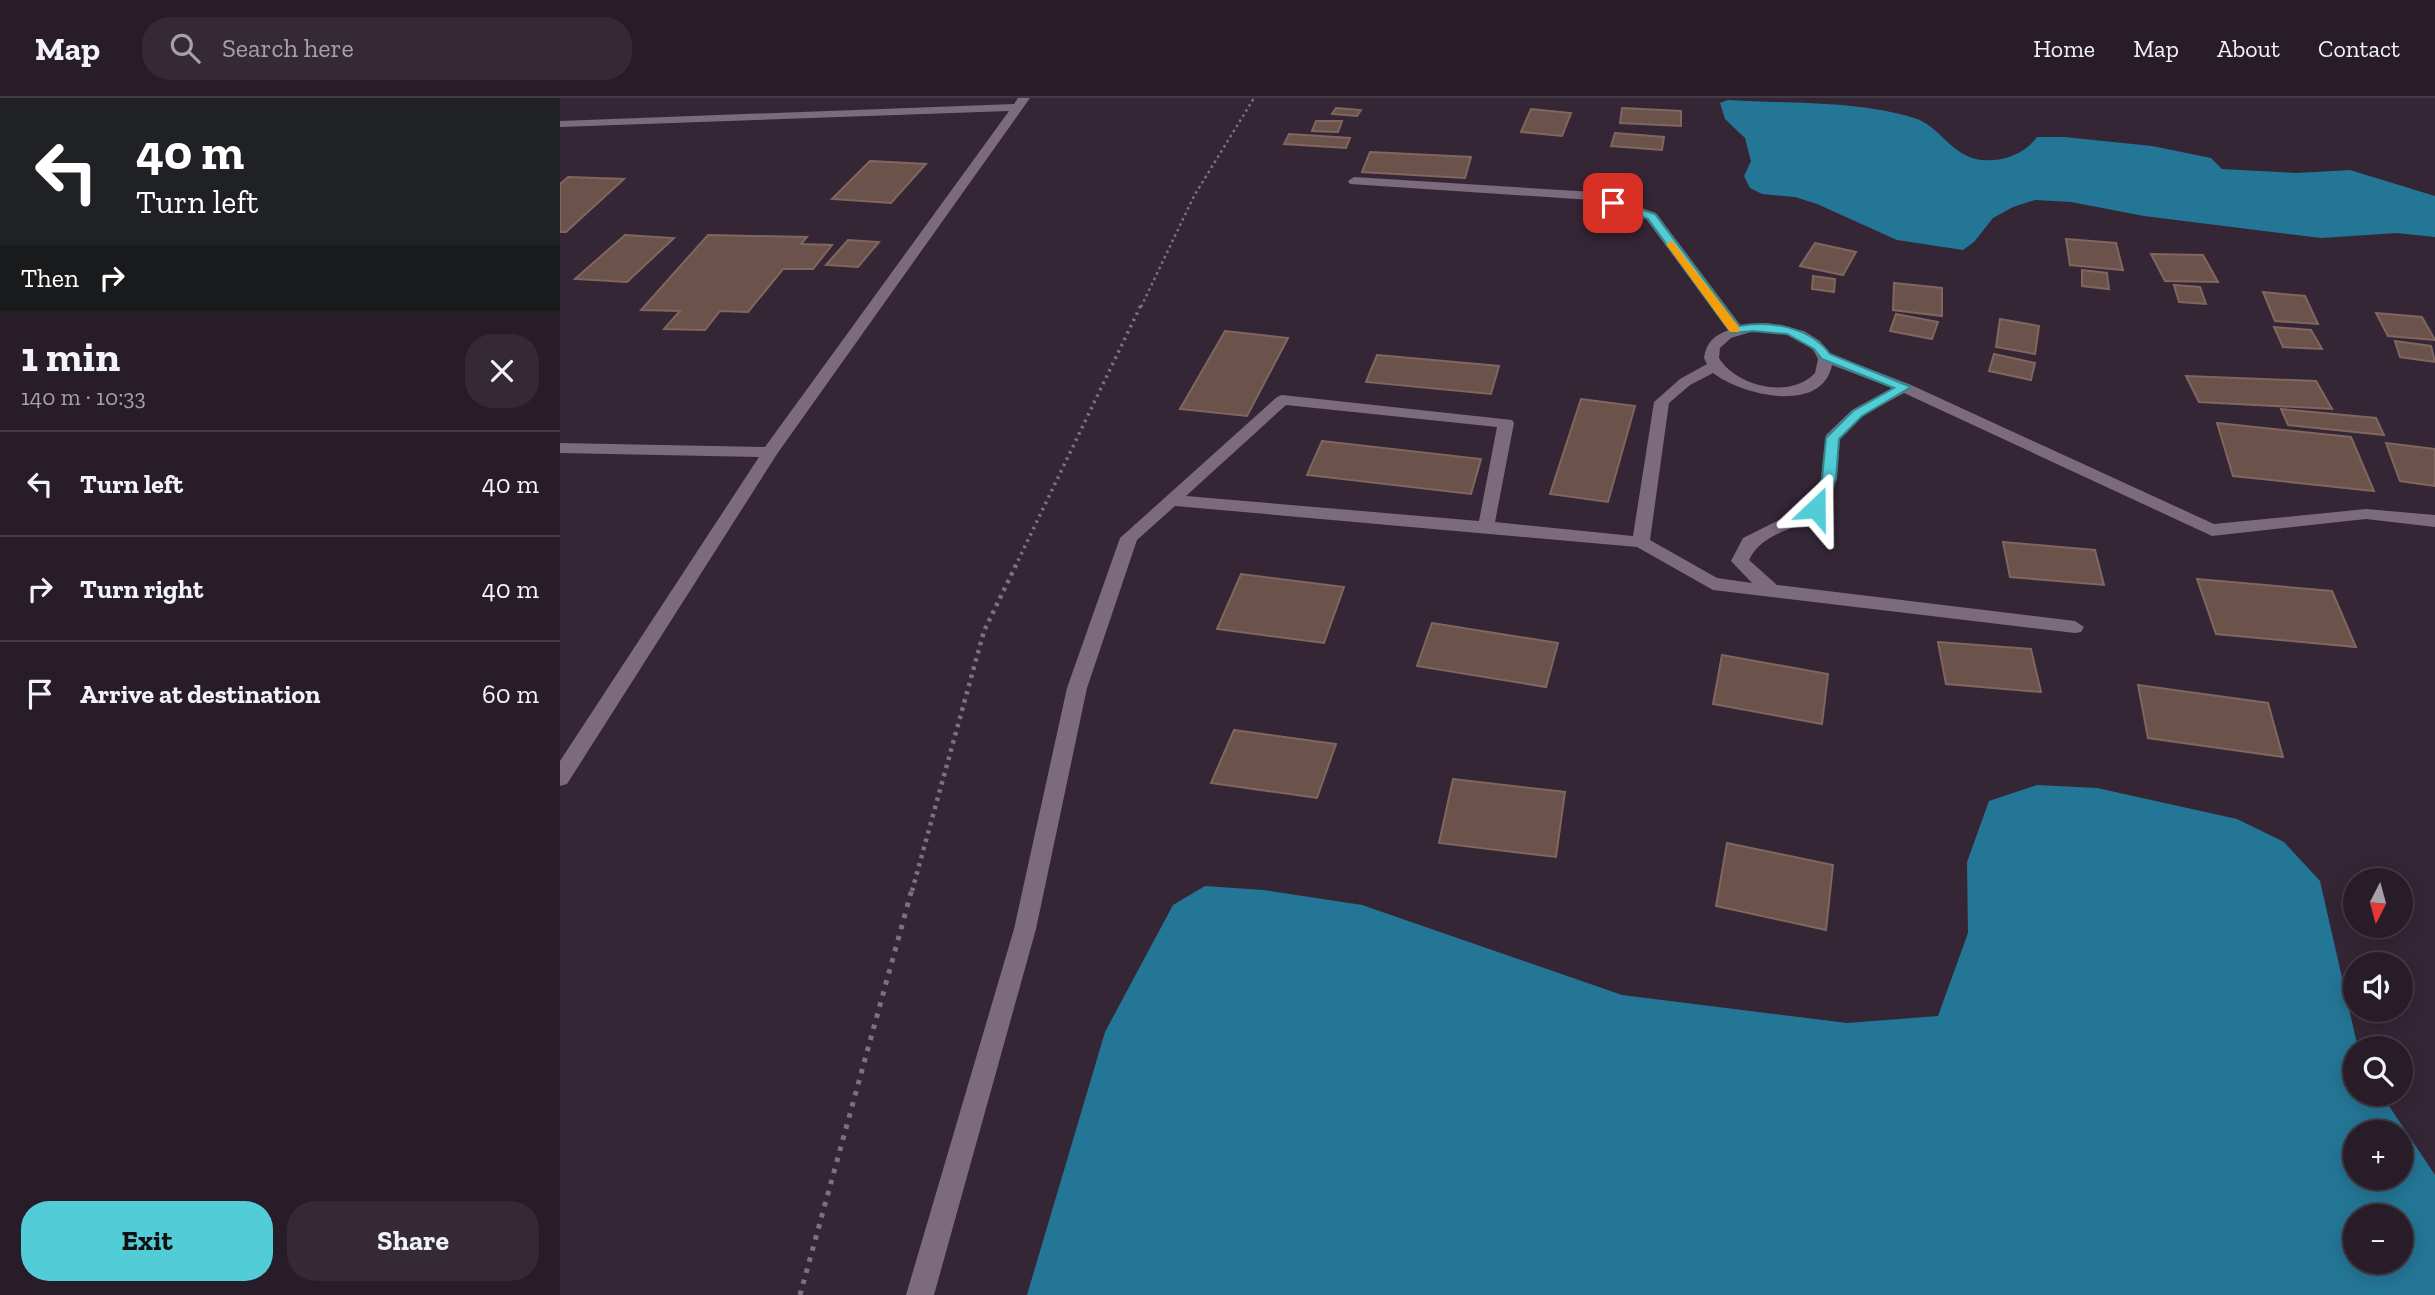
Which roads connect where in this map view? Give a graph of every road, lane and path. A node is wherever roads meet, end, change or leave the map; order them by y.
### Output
1 (1254, 98) edge
2 (1020, 103) edge
3 (560, 124) edge
4 (1354, 181) dead end
5 (1736, 330) junction
6 (1826, 357) junction
7 (1714, 366) junction
8 (1904, 387) junction
9 (560, 448) edge
10 (770, 452) junction
11 (1170, 500) junction
12 (2435, 521) edge
13 (1486, 527) junction
14 (1641, 542) junction
15 (1772, 591) junction
16 (2075, 627) dead end
17 (560, 778) edge
18 (800, 1295) edge
19 (920, 1295) edge

1 - 18 path
2 - 3 street
2 - 10 street
4 - 5 street
5 - 6 street
5 - 7 street
6 - 7 street
6 - 8 street
7 - 14 street
8 - 12 street
8 - 15 street
9 - 10 street
10 - 17 street
11 - 13 street
11 - 13 street
11 - 19 street
13 - 14 street
14 - 15 street
15 - 16 street

